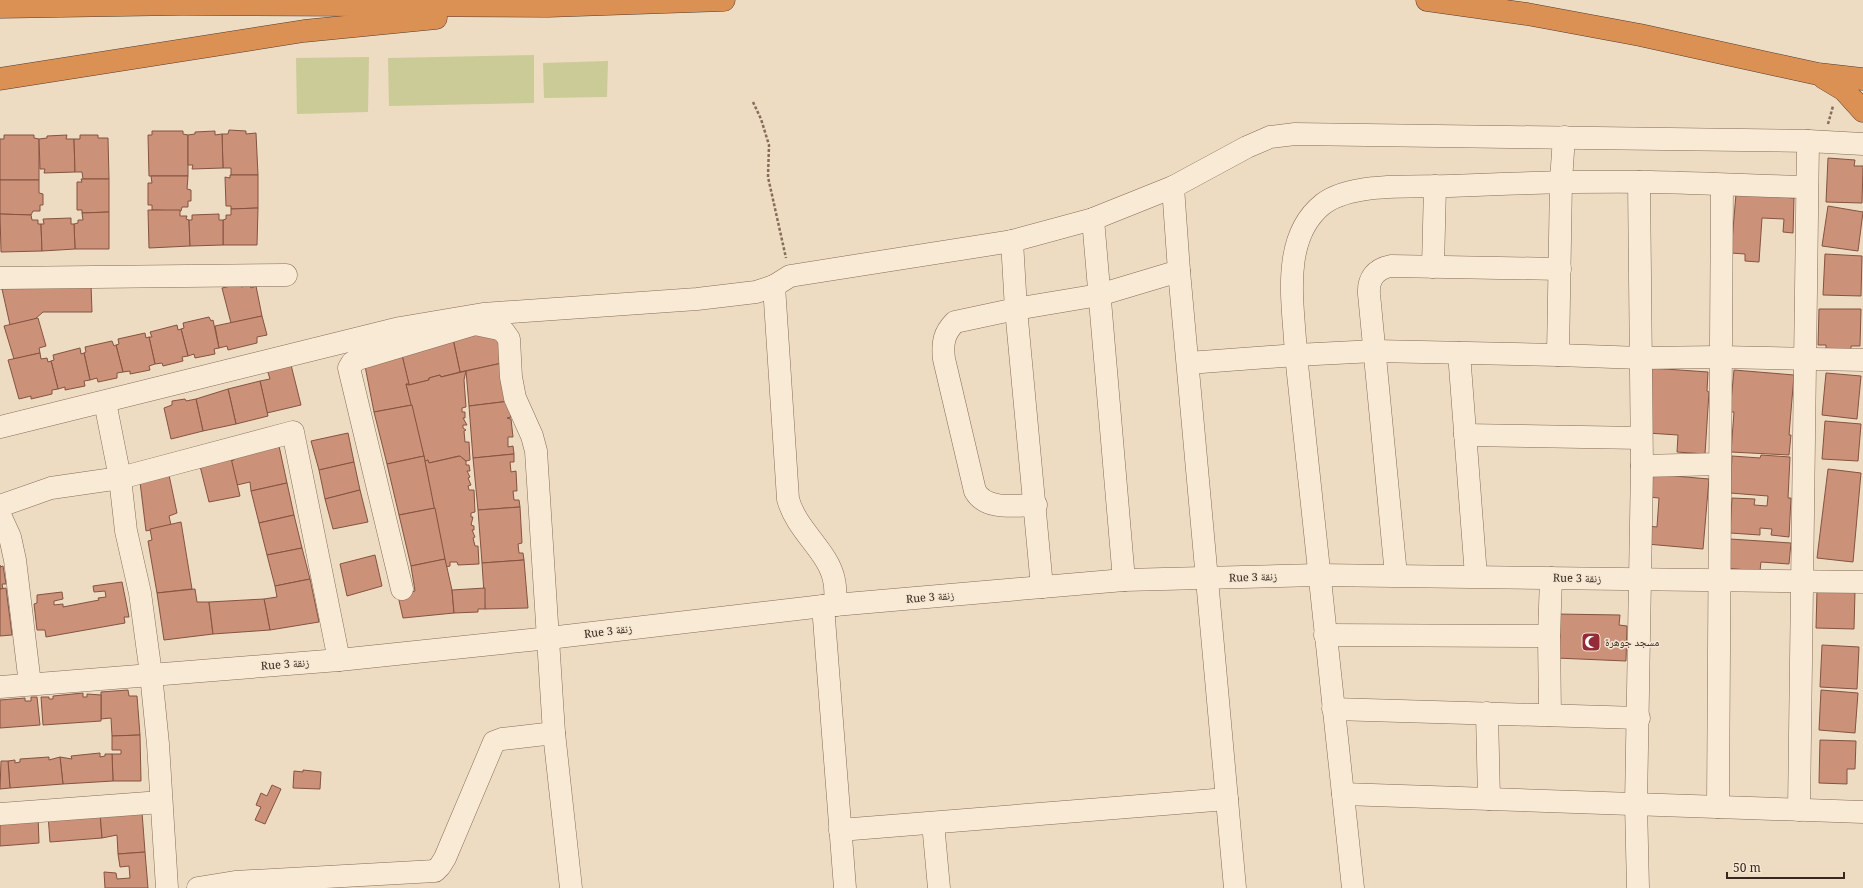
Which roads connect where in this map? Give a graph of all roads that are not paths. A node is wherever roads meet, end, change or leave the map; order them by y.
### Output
1 (724, 0) edge
2 (1427, 0) edge
3 (548, 6) junction
4 (0, 7) edge
5 (1818, 74) junction
6 (0, 79) edge
7 (1863, 79) edge
8 (1863, 111) edge
9 (1564, 137) junction
10 (1815, 141) junction
11 (1863, 144) edge
12 (1561, 181) junction
13 (1639, 182) junction
14 (1435, 186) junction
15 (1722, 186) junction
16 (1173, 187) junction
17 (1807, 187) junction
18 (1093, 219) junction
19 (1012, 241) junction
20 (1433, 267) junction
21 (1560, 269) junction
22 (1179, 271) junction
23 (286, 275) dead end
24 (0, 278) edge
25 (782, 281) junction
26 (1099, 295) junction
27 (1016, 309) junction
28 (1374, 351) junction
29 (1459, 353) junction
30 (1296, 355) junction
31 (1558, 355) junction
32 (1720, 357) junction
33 (1641, 358) junction
34 (1805, 359) junction
35 (1863, 360) edge
36 (1188, 363) junction
37 (105, 402) junction
38 (0, 427) edge
39 (1465, 435) junction
40 (1641, 438) junction
41 (1720, 464) junction
42 (1642, 466) junction
43 (120, 478) junction
44 (1036, 505) junction
45 (0, 506) edge
46 (0, 515) edge
47 (1318, 575) junction
48 (1396, 575) junction
49 (1476, 576) junction
50 (1208, 578) junction
51 (1551, 578) junction
52 (1640, 579) junction
53 (1124, 580) junction
54 (1720, 581) junction
55 (1802, 582) junction
56 (1863, 582) edge
57 (1042, 587) junction
58 (402, 589) dead end
59 (829, 605) junction
60 (1325, 635) junction
61 (1549, 636) junction
62 (549, 638) junction
63 (338, 660) junction
64 (151, 674) junction
65 (30, 684) junction
66 (0, 687) edge
67 (1333, 709) junction
68 (1487, 713) junction
69 (1550, 715) junction
70 (1639, 718) junction
71 (554, 733) junction
72 (1343, 794) junction
73 (1227, 799) junction
74 (1489, 799) junction
75 (161, 802) junction
76 (1636, 804) junction
77 (1718, 807) junction
78 (1800, 810) junction
79 (1863, 812) edge
80 (0, 814) edge
81 (933, 823) junction
82 (840, 830) junction
83 (420, 880) edge
84 (167, 888) edge
85 (198, 888) edge
86 (571, 888) edge
87 (845, 888) edge
88 (939, 888) edge
89 (1235, 888) edge
90 (1353, 888) edge
91 (1638, 888) edge

1 - 3 highway
2 - 5 highway
3 - 4 highway
3 - 6 highway
5 - 7 highway
5 - 8 highway
9 - 10 street
9 - 12 street
9 - 16 street
10 - 11 street
10 - 17 street
12 - 13 street
12 - 14 street
12 - 21 street
13 - 15 street
13 - 33 street
14 - 20 street
14 - 30 street
15 - 17 street
15 - 32 street
16 - 18 street
16 - 22 street
17 - 34 street
18 - 19 street
18 - 26 street
19 - 25 street
19 - 27 street
20 - 21 street
20 - 28 street
21 - 31 street
22 - 26 street
22 - 36 street
23 - 24 street
25 - 37 street
25 - 59 street
26 - 27 street
26 - 53 street
27 - 44 street
27 - 44 street
28 - 29 street
28 - 30 street
28 - 48 street
29 - 31 street
29 - 39 street
30 - 36 street
30 - 47 street
31 - 33 street
32 - 33 street
32 - 34 street
32 - 41 street
33 - 40 street
34 - 35 street
34 - 55 street
36 - 50 street
37 - 38 street
37 - 43 street
39 - 40 street
39 - 49 street
40 - 42 street
41 - 42 street
41 - 54 street
42 - 52 street
43 - 45 street
43 - 63 street
43 - 64 street
44 - 57 street
46 - 65 street
47 - 48 street, Rue 3 زنقة
47 - 50 street, Rue 3 زنقة
47 - 60 street
48 - 49 street, Rue 3 زنقة
49 - 51 street, Rue 3 زنقة
50 - 53 street, Rue 3 زنقة
50 - 73 street
51 - 52 street, Rue 3 زنقة
51 - 61 street
52 - 54 street, Rue 3 زنقة
52 - 70 street
53 - 57 street, Rue 3 زنقة
54 - 55 street, Rue 3 زنقة
54 - 77 street
55 - 56 street, Rue 3 زنقة
55 - 78 street
57 - 59 street, Rue 3 زنقة
58 - 62 street
59 - 62 street, Rue 3 زنقة
59 - 82 street
60 - 61 street
60 - 67 street
61 - 69 street
62 - 63 street, Rue 3 زنقة
62 - 71 street
63 - 64 street, Rue 3 زنقة
64 - 65 street, Rue 3 زنقة
64 - 75 street
65 - 66 street, Rue 3 زنقة
67 - 68 street
67 - 72 street
68 - 69 street
68 - 74 street
69 - 70 street
70 - 76 street
71 - 83 street
71 - 86 street
72 - 74 street
72 - 90 street
73 - 81 street
73 - 89 street
74 - 76 street
75 - 80 street
75 - 84 street
76 - 77 street
76 - 91 street
77 - 78 street
78 - 79 street
81 - 82 street
81 - 88 street
82 - 87 street
83 - 85 street

